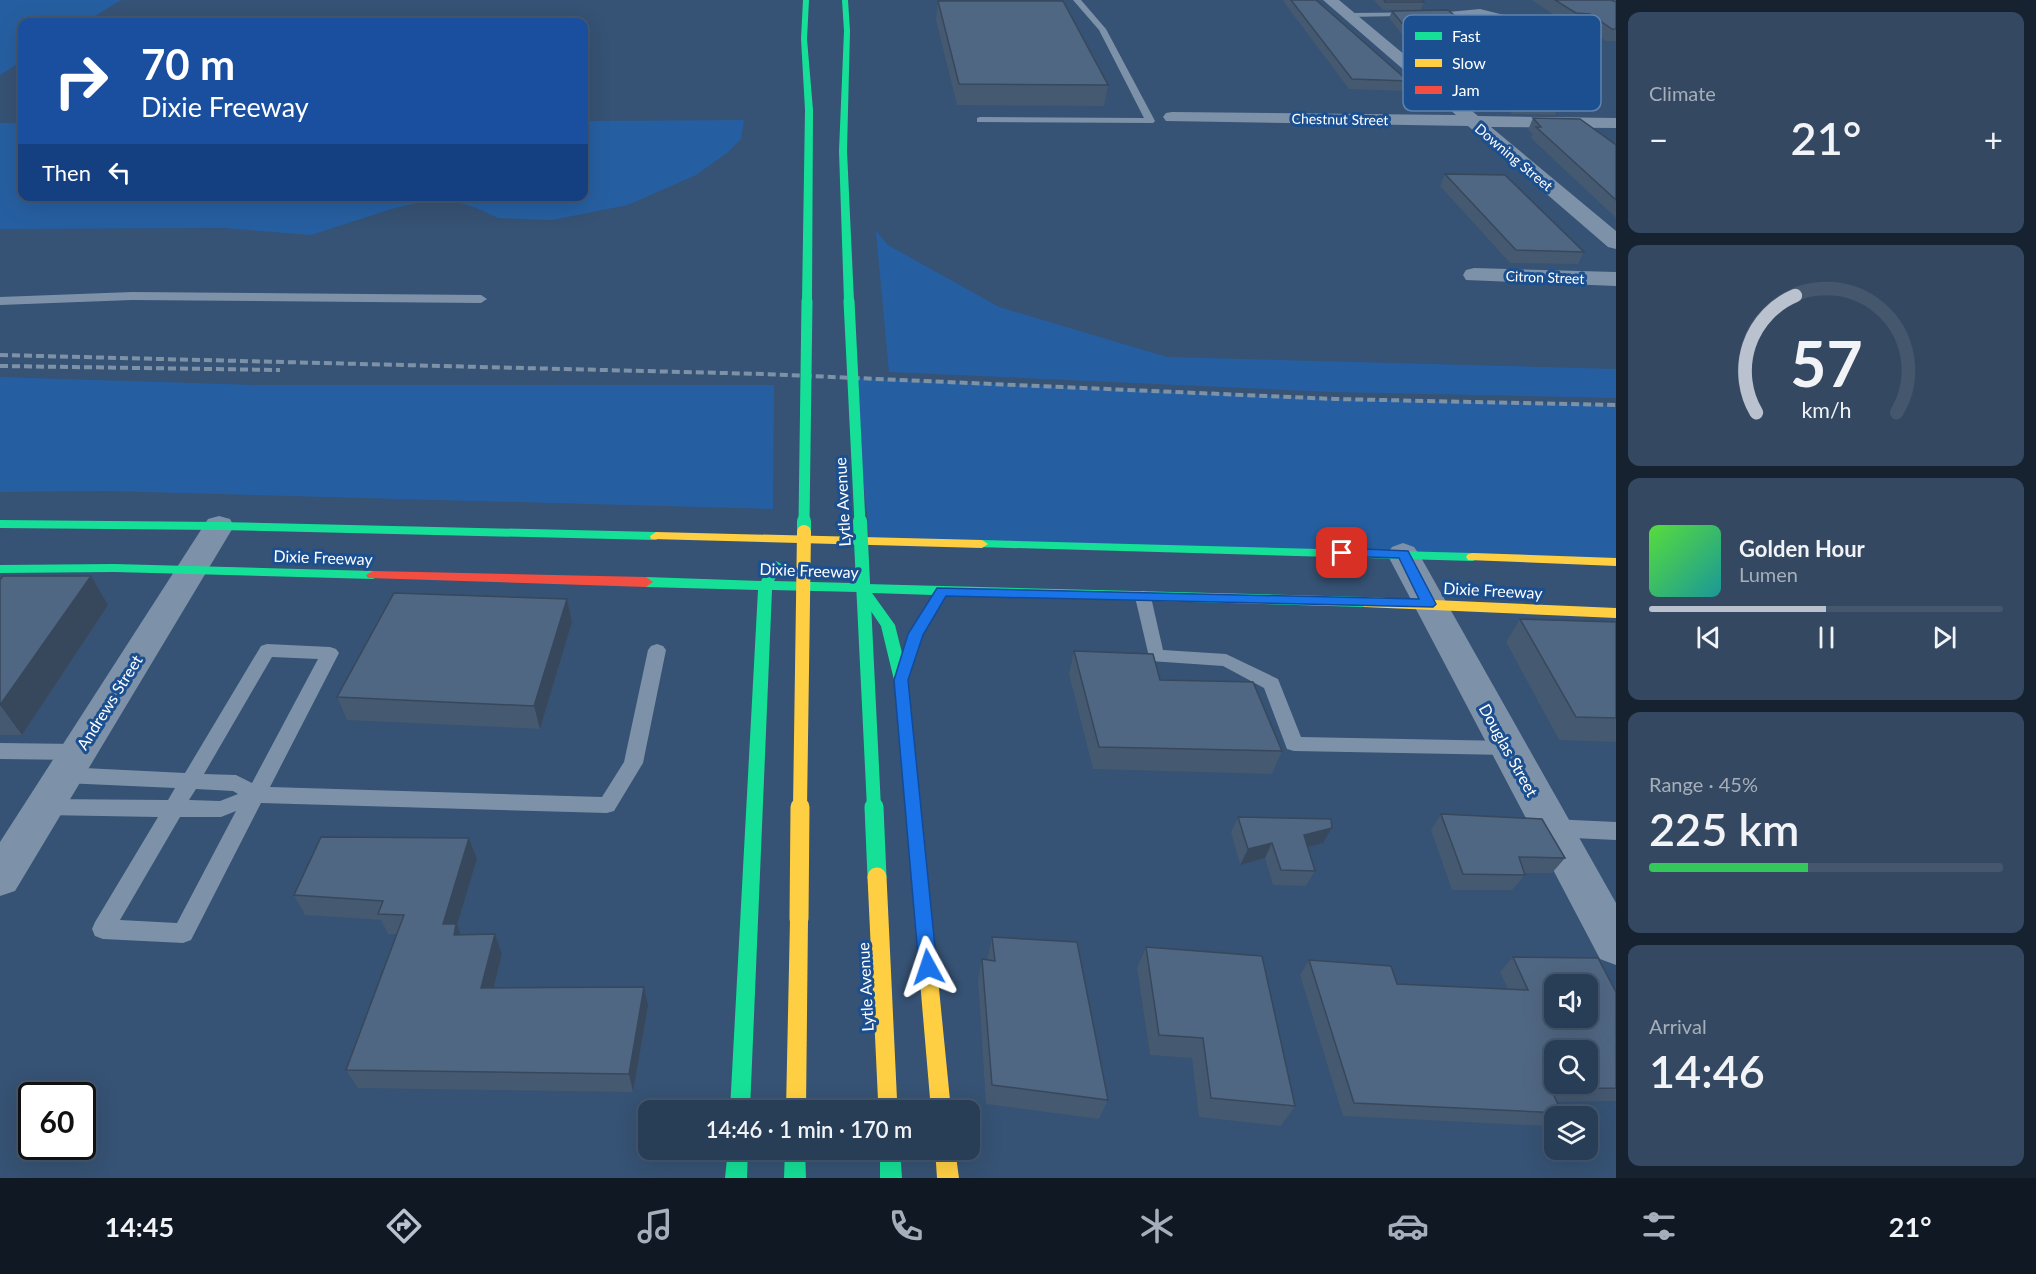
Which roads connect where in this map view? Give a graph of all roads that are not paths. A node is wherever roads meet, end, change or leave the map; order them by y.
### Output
1 (806, 0) edge
2 (845, 0) edge
3 (1077, 0) edge
4 (1330, 0) edge
5 (1073, 10) dead end
6 (1083, 10) junction
7 (1457, 13) junction
8 (1348, 15) junction
9 (1474, 15) edge
10 (1499, 15) edge
11 (1403, 62) edge
12 (1460, 111) edge
13 (1172, 117) dead end
14 (980, 120) dead end
15 (1471, 120) junction
16 (1616, 123) edge
17 (1616, 242) edge
18 (1474, 275) dead end
19 (1616, 279) edge
20 (481, 299) dead end
21 (0, 301) edge
22 (0, 524) edge
23 (219, 526) junction
24 (804, 541) junction
25 (822, 552) dead end
26 (1403, 554) junction
27 (1616, 562) edge
28 (0, 568) edge
29 (191, 570) junction
30 (848, 572) dead end
31 (765, 585) junction
32 (864, 589) junction
33 (942, 591) junction
34 (1143, 597) junction
35 (1429, 604) junction
36 (1616, 613) edge
37 (657, 650) dead end
38 (901, 680) junction
39 (1508, 748) junction
40 (0, 751) edge
41 (71, 763) junction
42 (189, 780) junction
43 (256, 795) junction
44 (44, 807) junction
45 (173, 808) junction
46 (1552, 828) junction
47 (1616, 831) edge
48 (0, 878) edge
49 (1616, 945) edge
50 (740, 1100) edge
51 (796, 1100) edge
52 (888, 1100) edge
53 (940, 1100) edge
54 (737, 1160) edge
55 (795, 1160) edge
56 (890, 1160) edge
57 (946, 1160) edge
58 (736, 1178) edge
59 (795, 1178) edge
60 (891, 1178) edge
61 (948, 1178) edge

1 - 51 main road, bridge
2 - 52 main road, Lytle Avenue, bridge
3 - 6 lane
4 - 8 street, Downing Street
5 - 6 lane
6 - 14 lane
7 - 8 lane
7 - 9 lane
7 - 10 lane
8 - 11 street, Downing Street
12 - 15 street, Downing Street
13 - 15 street, Chestnut Street
15 - 16 street, Chestnut Street
15 - 17 street, Downing Street
18 - 19 street, Citron Street
20 - 21 lane
22 - 23 main road, Dixie Freeway
23 - 24 main road, Dixie Freeway
23 - 29 street, Andrews Street
24 - 25 main road
24 - 26 main road, Dixie Freeway
24 - 31 main road
26 - 27 main road, Dixie Freeway
26 - 35 street, Douglas Street
28 - 29 main road, Dixie Freeway
29 - 31 main road, Dixie Freeway
29 - 41 street, Andrews Street
30 - 32 main road
31 - 32 main road, Dixie Freeway
31 - 50 main road
32 - 33 main road, Dixie Freeway
32 - 38 main road
33 - 34 main road, Dixie Freeway
33 - 38 main road
34 - 35 main road, Dixie Freeway
34 - 39 lane
35 - 36 main road, Dixie Freeway
35 - 39 street, Douglas Street
37 - 43 lane
38 - 53 main road
39 - 46 street, Douglas Street
40 - 41 lane
41 - 42 lane
41 - 44 street, Andrews Street
42 - 43 lane
42 - 43 lane
42 - 45 lane
43 - 45 lane
43 - 45 lane
44 - 45 lane
44 - 48 street, Andrews Street
46 - 47 lane
46 - 49 street, Douglas Street
54 - 58 main road
55 - 59 main road
56 - 60 main road
57 - 61 main road

